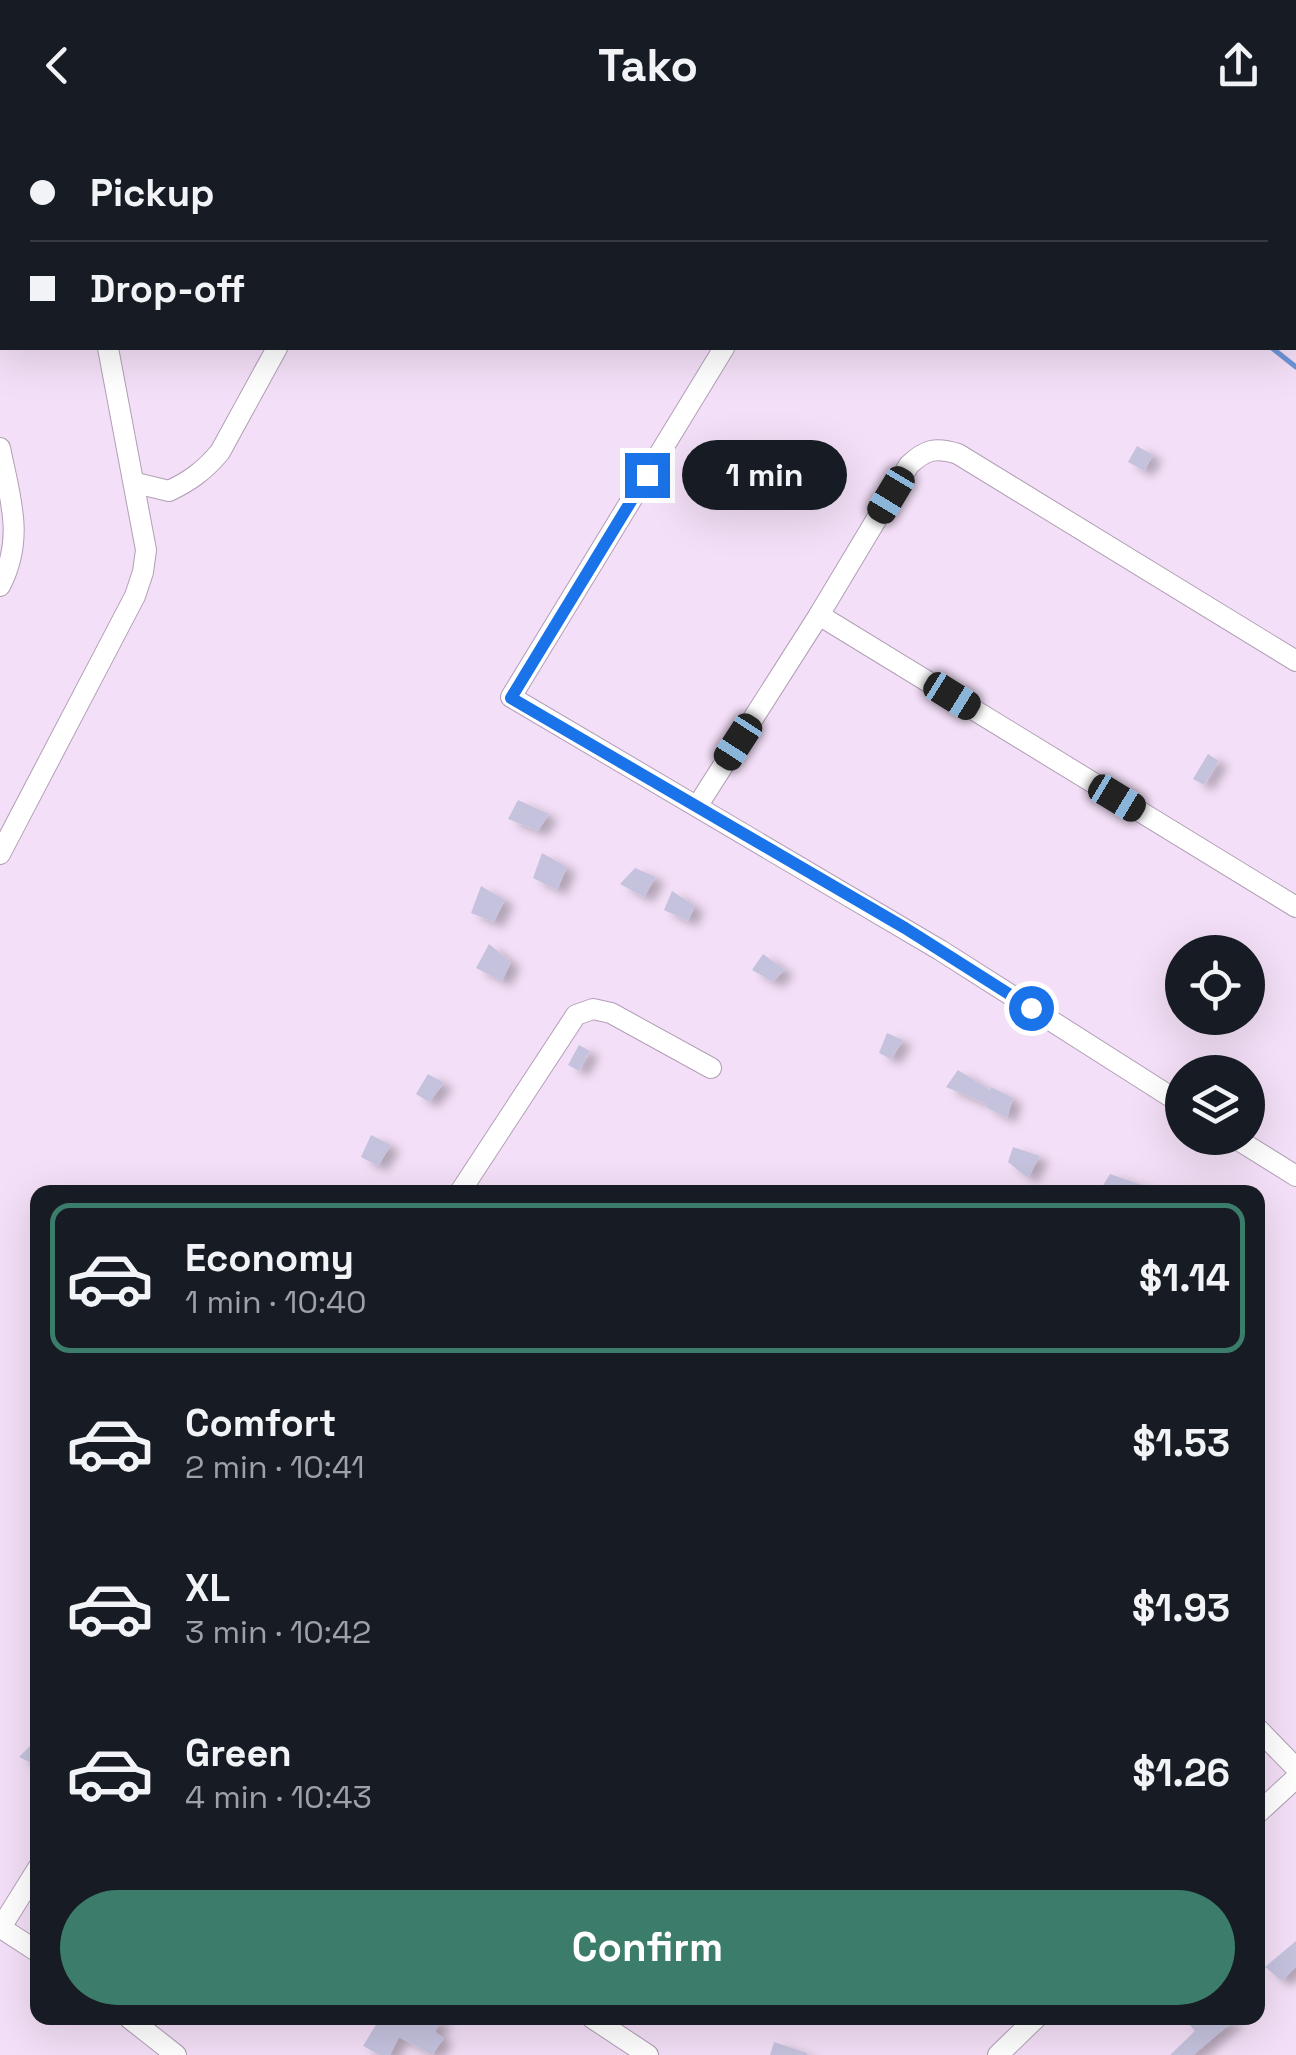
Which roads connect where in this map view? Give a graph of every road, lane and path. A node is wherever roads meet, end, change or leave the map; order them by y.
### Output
1 (108, 350) edge
2 (276, 350) edge
3 (723, 350) edge
4 (0, 448) edge
5 (136, 483) junction
6 (0, 586) edge
7 (820, 615) junction
8 (1296, 661) edge
9 (698, 805) junction
10 (0, 854) edge
11 (1296, 907) edge
12 (711, 1068) dead end
13 (1165, 1093) edge
14 (1262, 1155) edge
15 (1296, 1176) edge
16 (465, 1185) edge
17 (1265, 1736) edge
18 (1296, 1768) edge
19 (1296, 1778) edge
20 (1265, 1807) edge
21 (30, 1881) edge
22 (0, 1929) edge
23 (30, 1947) edge
24 (138, 2025) edge
25 (603, 2025) edge
26 (1029, 2025) edge
27 (176, 2055) edge
28 (648, 2055) edge
29 (998, 2055) edge

1 - 5 street
2 - 5 street
3 - 9 street
4 - 6 street
5 - 10 street
7 - 8 street
7 - 9 street
7 - 11 street
9 - 13 street
12 - 16 street
14 - 15 street
17 - 18 street
19 - 20 street
21 - 22 street
22 - 23 street
24 - 27 street
25 - 28 street
26 - 29 street

